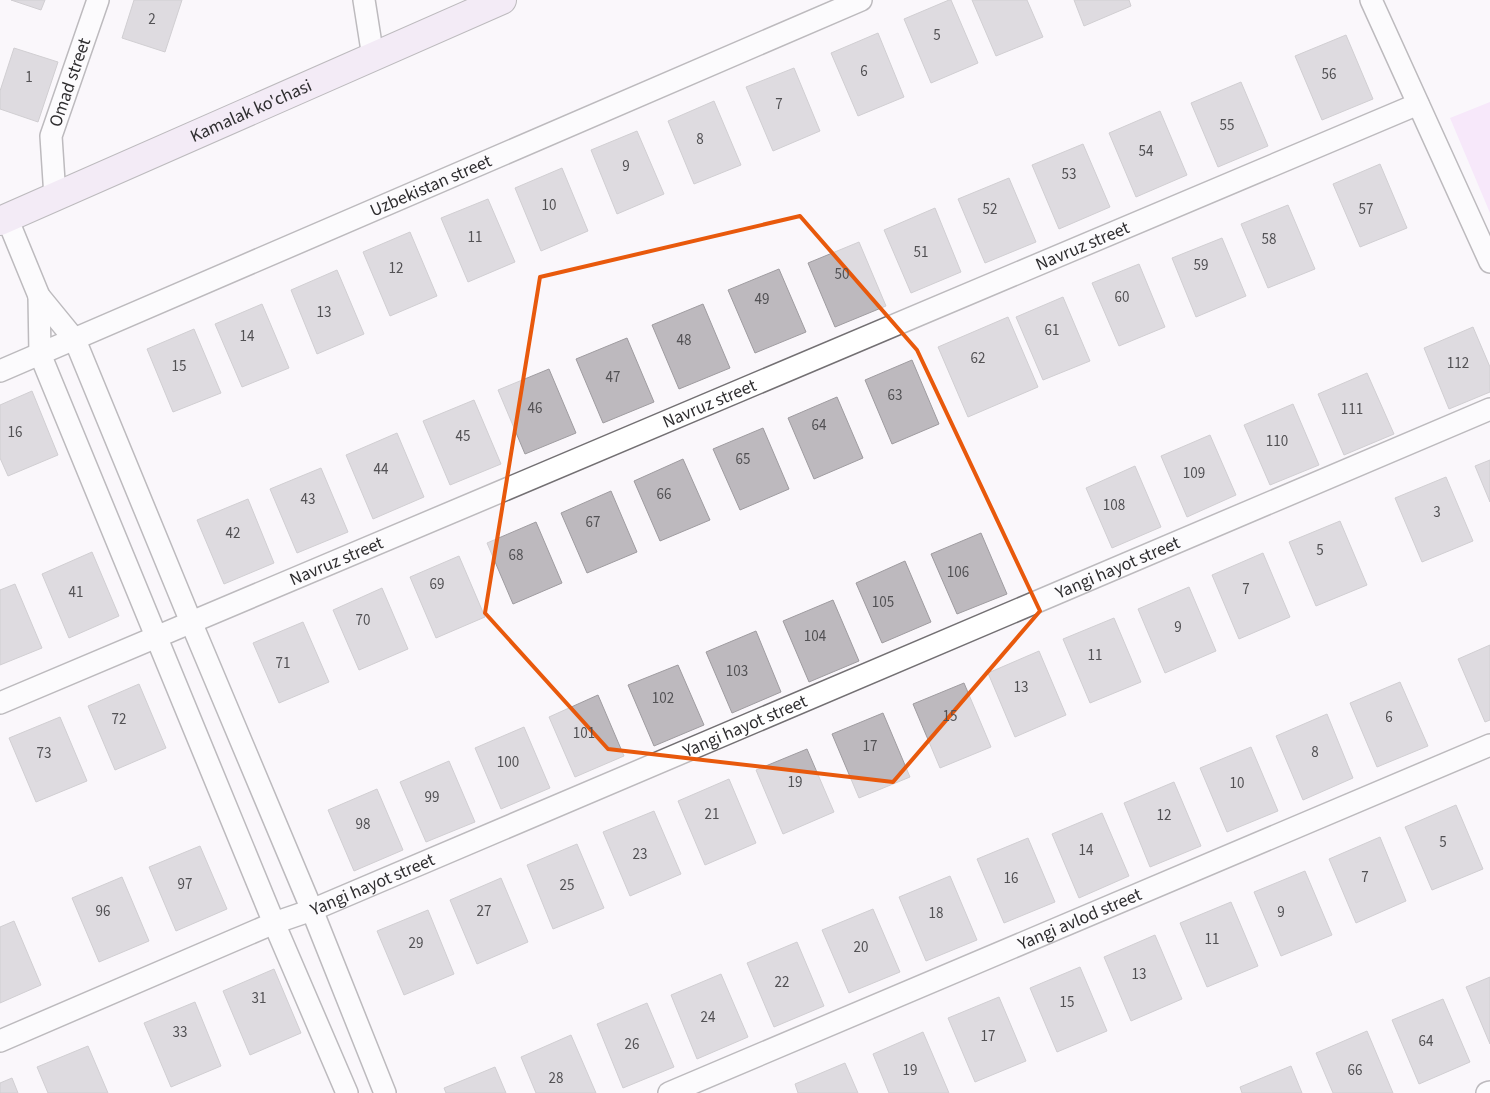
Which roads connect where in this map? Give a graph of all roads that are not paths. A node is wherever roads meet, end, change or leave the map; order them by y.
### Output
1 (98, 0) edge
2 (364, 0) edge
3 (502, 0) edge
4 (861, 0) edge
5 (1371, 0) edge
6 (373, 57) junction
7 (1418, 104) junction
8 (55, 197) junction
9 (4, 219) edge
10 (1490, 262) edge
11 (38, 296) junction
12 (75, 340) junction
13 (40, 354) junction
14 (0, 371) edge
15 (1490, 409) edge
16 (190, 622) junction
17 (156, 637) junction
18 (0, 703) edge
19 (1490, 745) edge
20 (312, 910) junction
21 (274, 923) junction
22 (0, 1042) edge
23 (347, 1093) edge
24 (384, 1093) edge
25 (669, 1093) edge

1 - 8 street, Omad street
2 - 6 street
3 - 6 main road, Kamalak ko'chasi
4 - 12 street, Uzbekistan street
5 - 7 street
6 - 8 main road, Kamalak ko'chasi
7 - 10 street
7 - 16 street, Navruz street
8 - 9 main road, Kamalak ko'chasi
9 - 11 street
11 - 12 street
11 - 13 street
12 - 13 street, Uzbekistan street
12 - 16 street
13 - 14 street, Uzbekistan street
13 - 17 street
15 - 20 street, Yangi hayot street
16 - 17 street, Navruz street
16 - 20 street
17 - 18 street, Navruz street
17 - 21 street
19 - 25 street, Yangi avlod street
20 - 21 street, Yangi hayot street
20 - 24 street
21 - 22 street, Yangi hayot street
21 - 23 street

